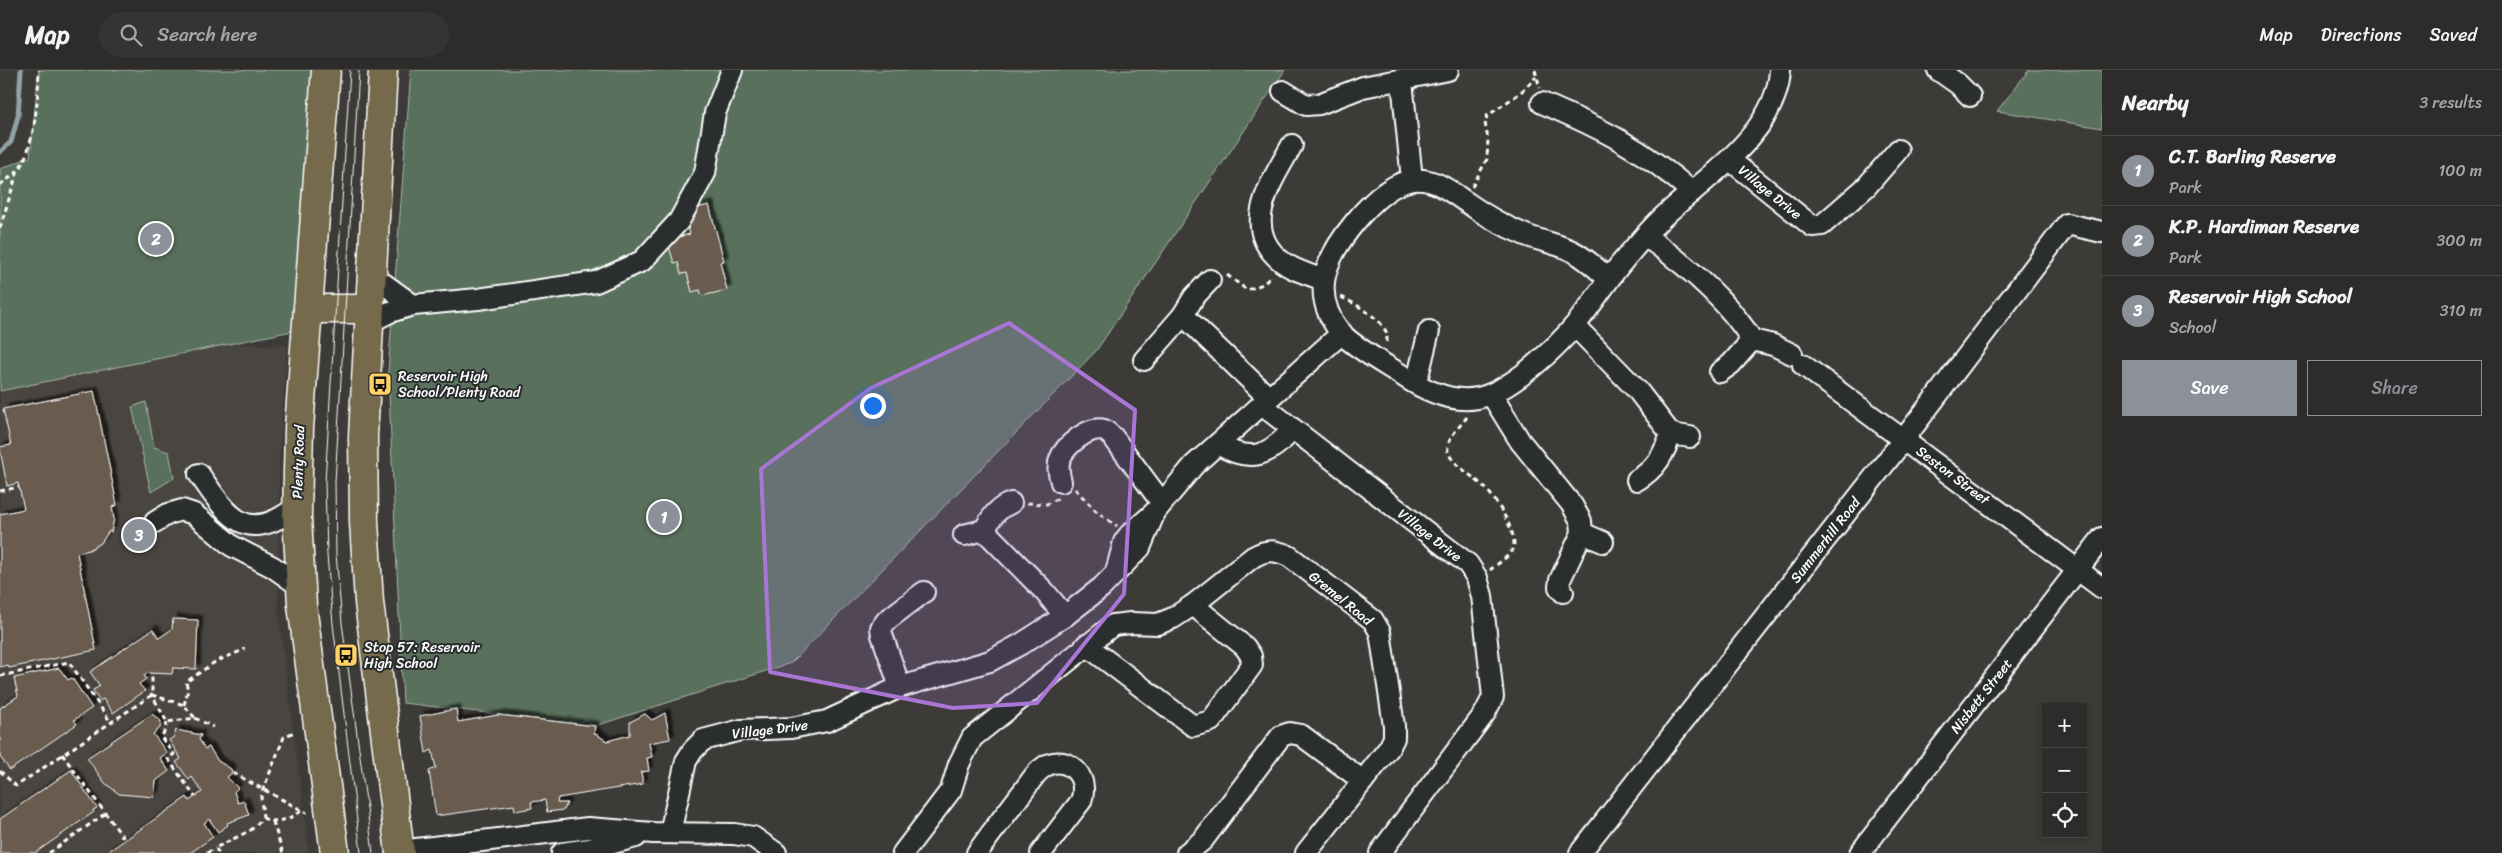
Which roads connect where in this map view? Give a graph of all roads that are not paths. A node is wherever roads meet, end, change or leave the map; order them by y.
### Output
1 (326, 70) edge
2 (383, 70) edge
3 (732, 70) edge
4 (1448, 70) edge
5 (1780, 70) edge
6 (1938, 70) edge
7 (1402, 81) junction
8 (1283, 91) dead end
9 (1970, 96) dead end
10 (1542, 104) dead end
11 (1292, 145) dead end
12 (1898, 150) dead end
13 (1730, 160) junction
14 (1412, 180) junction
15 (1692, 192) junction
16 (2102, 232) edge
17 (1645, 236) junction
18 (373, 276) junction
19 (1609, 279) junction
20 (1210, 280) road end
21 (1323, 280) junction
22 (413, 305) junction
23 (308, 310) junction
24 (1182, 315) junction
25 (370, 316) junction
26 (1575, 326) junction
27 (1429, 331) dead end
28 (1342, 333) junction
29 (1752, 340) junction
30 (1144, 360) dead end
31 (1720, 372) dead end
32 (1413, 382) junction
33 (1481, 397) junction
34 (1266, 402) junction
35 (1293, 429) junction
36 (1904, 439) junction
37 (1218, 444) junction
38 (199, 474) dead end
39 (1637, 480) dead end
40 (1064, 490) road end
41 (1011, 503) road end
42 (297, 506) junction
43 (1159, 507) junction
44 (155, 522) dead end
45 (984, 530) junction
46 (1582, 533) junction
47 (964, 535) dead end
48 (2102, 538) edge
49 (1603, 542) dead end
50 (2078, 569) junction
51 (301, 587) junction
52 (2102, 588) edge
53 (924, 592) dead end
54 (1563, 592) dead end
55 (1193, 605) junction
56 (1065, 616) junction
57 (1086, 645) junction
58 (900, 686) junction
59 (1363, 781) junction
60 (661, 833) junction
61 (398, 852) edge
62 (335, 853) edge
63 (562, 853) edge
64 (776, 853) edge
65 (902, 853) edge
66 (977, 853) edge
67 (1041, 853) edge
68 (1187, 853) edge
69 (1306, 853) edge
70 (1380, 853) edge
71 (1580, 853) edge
72 (1860, 853) edge

1 - 23 highway, Plenty Road
2 - 18 highway
3 - 22 street
4 - 7 street
5 - 13 street, Village Drive
6 - 9 street
7 - 8 street
7 - 14 street
10 - 15 street
11 - 21 street
12 - 13 street, Village Drive
13 - 15 street, Village Drive
14 - 19 street
14 - 21 street
15 - 17 street, Village Drive
16 - 36 street, Summerhill Road
17 - 19 street, Village Drive
17 - 29 street
18 - 22 street
18 - 25 highway
19 - 26 street, Village Drive
20 - 24 street
21 - 28 street
22 - 25 street
23 - 25 highway
23 - 42 highway, Plenty Road
24 - 30 street
24 - 34 street, Village Drive
25 - 61 highway
26 - 33 street, Village Drive
26 - 39 street
27 - 32 street
28 - 32 street
28 - 34 street, Village Drive
29 - 31 street
29 - 36 street, Seston Street
32 - 33 street
33 - 46 street
34 - 35 street, Village Drive
34 - 37 street, Village Drive
35 - 37 street
35 - 70 street, Village Drive
36 - 50 street, Seston Street
36 - 71 street, Summerhill Road
37 - 43 street, Village Drive
38 - 42 street
40 - 43 street
41 - 45 street
42 - 51 highway, Plenty Road
43 - 56 street, Village Drive
44 - 51 street
45 - 47 street
45 - 56 street
46 - 49 street
46 - 54 street
48 - 50 street, Nisbett Street
50 - 52 street, Seston Street
50 - 72 street, Nisbett Street
51 - 62 highway, Plenty Road
53 - 58 street
55 - 57 street, Gremel Road
55 - 57 street
55 - 59 street, Gremel Road
56 - 58 street, Village Drive
57 - 65 street, Gremel Road
58 - 60 street, Village Drive
59 - 68 street
59 - 69 street, Gremel Road
60 - 61 street
60 - 63 street
60 - 64 street
66 - 67 street

